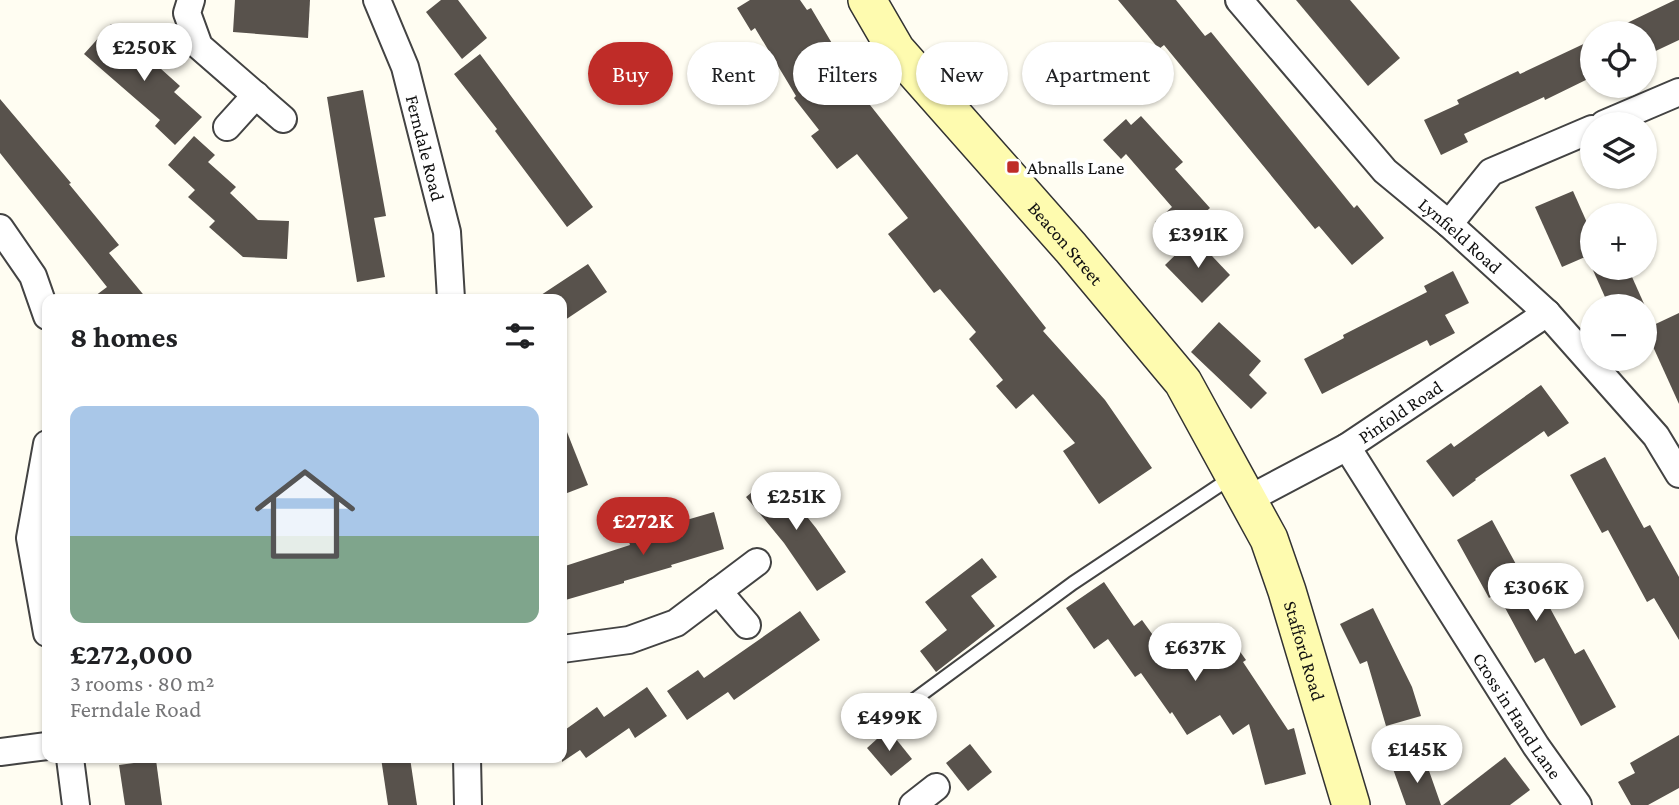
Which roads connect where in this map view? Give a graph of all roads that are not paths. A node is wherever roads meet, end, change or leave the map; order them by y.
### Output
1 (191, 0) edge
2 (377, 0) edge
3 (867, 0) edge
4 (1239, 0) edge
5 (1679, 92) edge
6 (256, 95) junction
7 (1632, 112) edge
8 (284, 119) dead end
9 (227, 127) dead end
10 (1580, 134) edge
11 (1449, 223) junction
12 (0, 228) edge
13 (451, 294) edge
14 (42, 302) edge
15 (1547, 313) junction
16 (1347, 447) junction
17 (42, 472) edge
18 (1679, 474) edge
19 (1242, 487) junction
20 (757, 562) dead end
21 (718, 591) junction
22 (42, 605) edge
23 (747, 625) dead end
24 (567, 649) edge
25 (892, 716) dead end
26 (42, 747) edge
27 (0, 752) edge
28 (71, 763) edge
29 (467, 763) edge
30 (936, 787) dead end
31 (76, 805) edge
32 (468, 805) edge
33 (913, 805) edge
34 (1350, 805) edge
35 (1578, 805) edge

1 - 6 street
2 - 13 street, Ferndale Road
3 - 19 street, Beacon Street
4 - 11 street, Lynfield Road
5 - 7 street
6 - 8 street
6 - 9 street
10 - 11 street
11 - 15 street, Lynfield Road
12 - 14 street
15 - 16 street, Pinfold Road
15 - 18 street, Lynfield Road
16 - 19 street, Pinfold Road
16 - 35 street, Cross in Hand Lane
17 - 22 street
19 - 25 lane
19 - 34 street, Stafford Road
20 - 21 street
21 - 23 street
21 - 24 street
26 - 27 street
28 - 31 street
29 - 32 street
30 - 33 street

